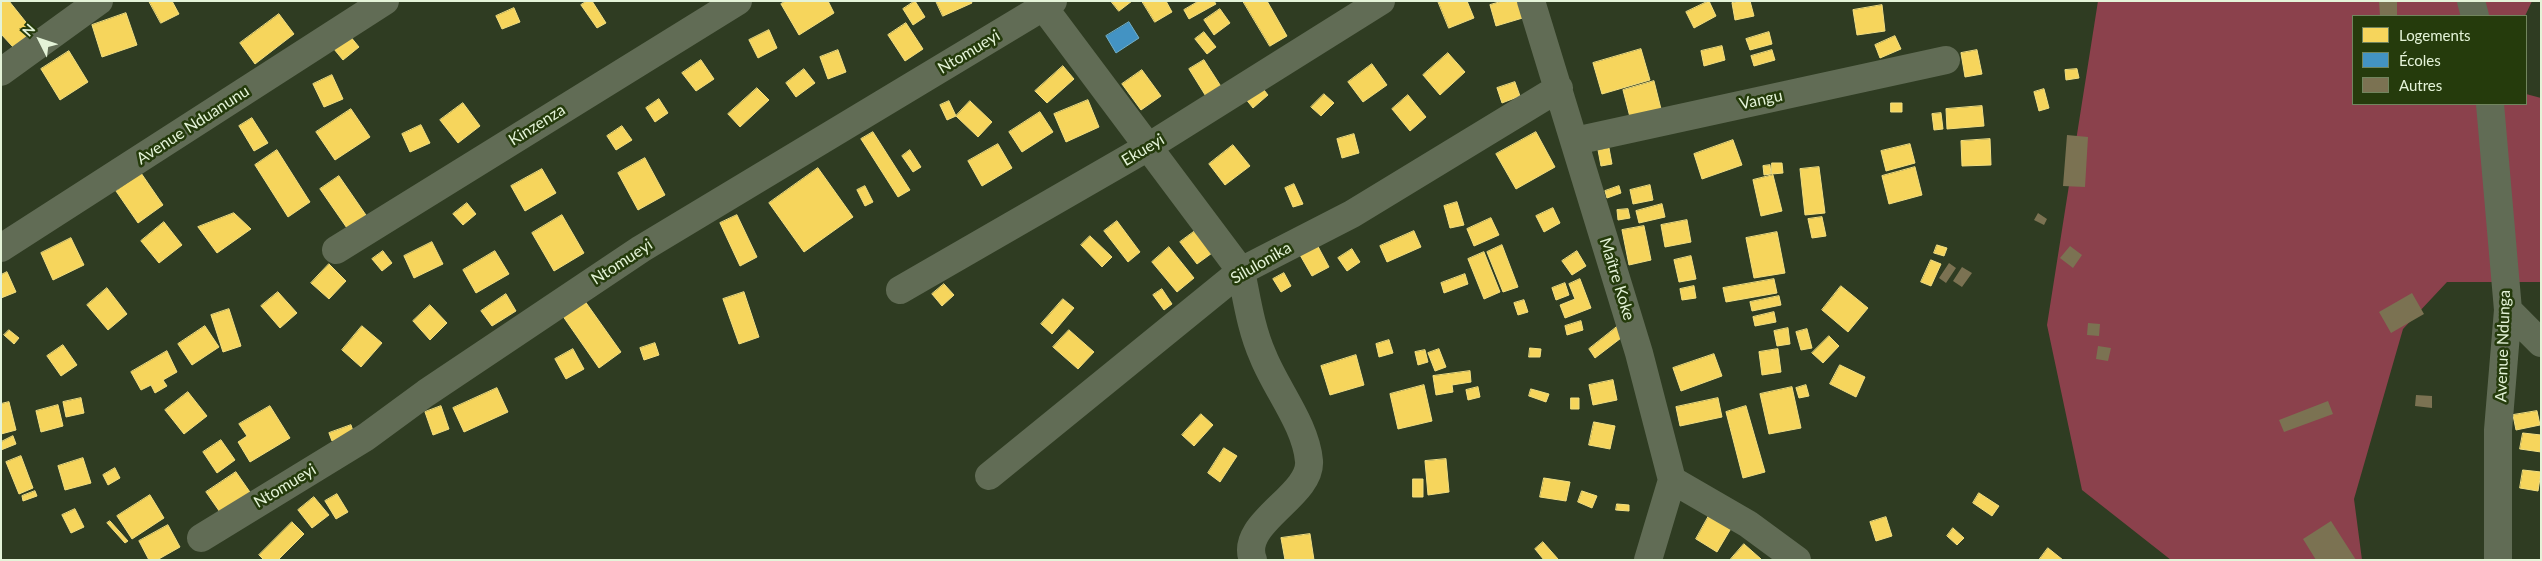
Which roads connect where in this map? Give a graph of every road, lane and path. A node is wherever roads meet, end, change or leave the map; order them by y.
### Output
1 (99, 1) edge
2 (385, 1) edge
3 (738, 1) edge
4 (1381, 1) edge
5 (1530, 1) edge
6 (2471, 1) edge
7 (1045, 3) edge
8 (2475, 15) edge
9 (1946, 60) dead end
10 (1, 72) edge
11 (1559, 88) junction
12 (2490, 105) edge
13 (1575, 141) junction
14 (1148, 147) junction
15 (1, 248) edge
16 (336, 250) dead end
17 (1241, 271) junction
18 (900, 290) dead end
19 (2508, 310) junction
20 (2541, 319) edge
21 (2541, 343) edge
22 (989, 476) dead end
23 (1672, 480) junction
24 (201, 538) dead end
25 (1253, 560) edge
26 (1648, 560) edge
27 (1797, 560) edge
28 (2498, 560) edge

1 - 10 street
2 - 15 street, Avenue Nduanunu
3 - 16 street, Kinzenza
4 - 14 street, Ekueyi
5 - 11 street, Maître Koke
6 - 8 street
7 - 14 street
7 - 24 street, Ntomueyi
9 - 13 street, Vangu
11 - 13 street, Maître Koke
11 - 17 street, Silulonika
12 - 19 street, Avenue Ndunga
13 - 23 street, Maître Koke
14 - 17 street
14 - 18 street, Ekueyi
17 - 22 street, Silulonika
17 - 25 street
19 - 20 street
19 - 21 street
19 - 28 street, Avenue Ndunga
23 - 26 street
23 - 27 street

